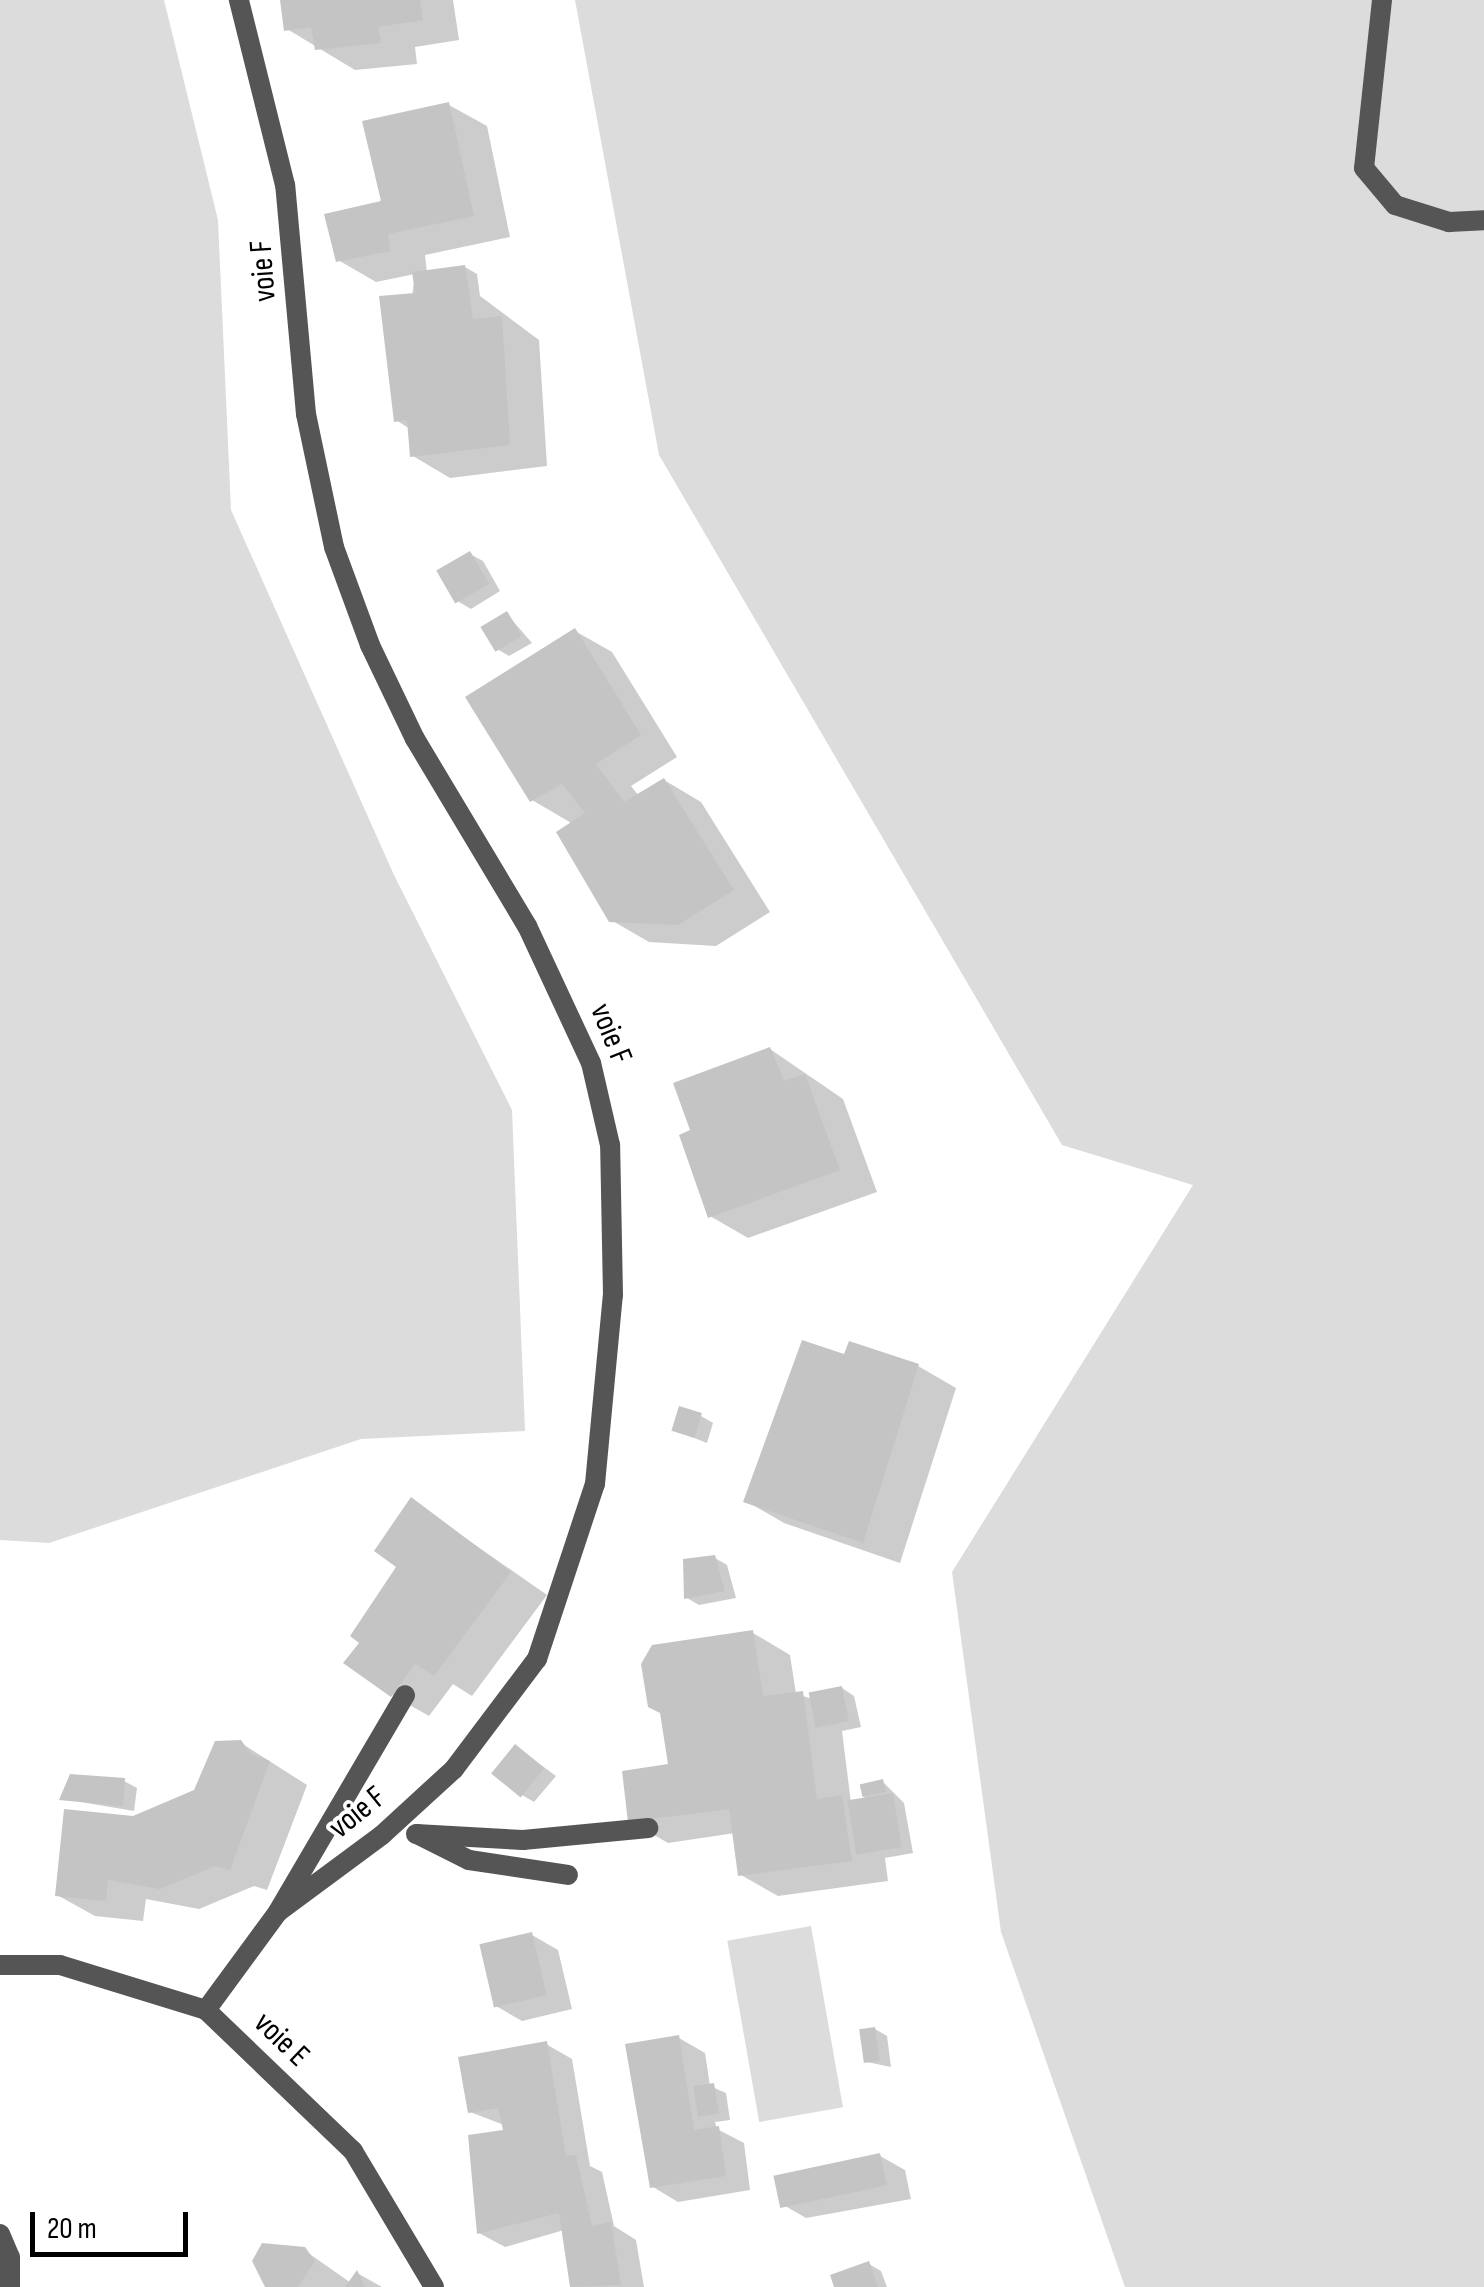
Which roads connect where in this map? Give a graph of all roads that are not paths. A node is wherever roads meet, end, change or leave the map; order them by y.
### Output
1 (239, 0) edge
2 (1382, 0) edge
3 (1484, 220) edge
4 (405, 1695) dead end
5 (409, 1826) junction
6 (648, 1828) dead end
7 (568, 1875) dead end
8 (278, 1912) junction
9 (0, 1964) edge
10 (206, 2010) junction
11 (0, 2234) edge
12 (10, 2287) edge
13 (434, 2287) edge

1 - 5 street, voie F
2 - 3 street
4 - 8 street
5 - 6 street
5 - 7 street
5 - 8 street, voie F
8 - 10 street, voie F
9 - 10 street, voie E
10 - 13 street, voie E
11 - 12 street

